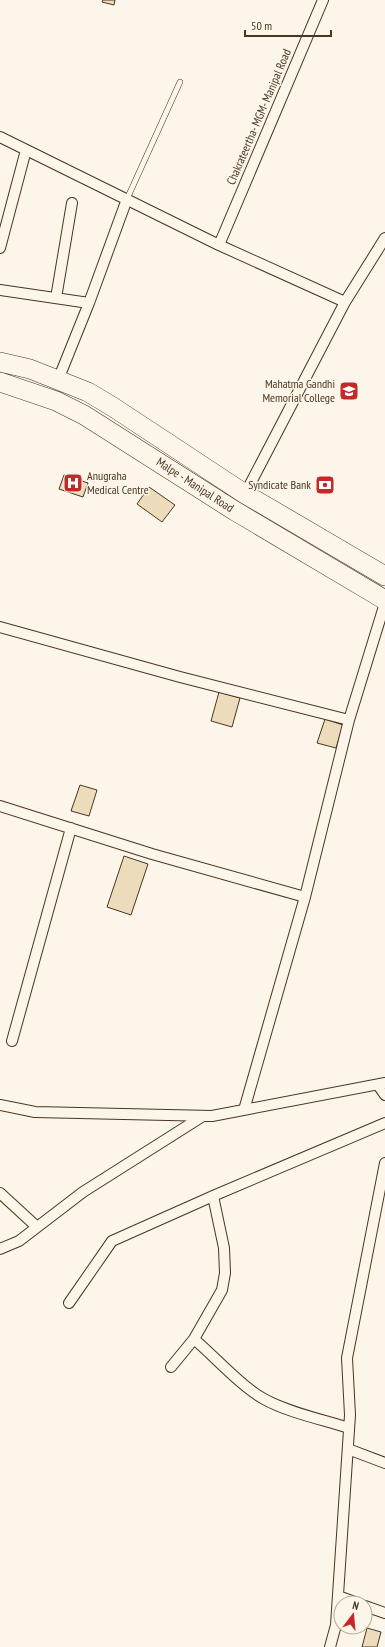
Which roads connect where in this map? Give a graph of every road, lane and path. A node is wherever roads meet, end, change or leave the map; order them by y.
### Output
1 (323, 0) edge
2 (180, 82) dead end
3 (0, 137) edge
4 (26, 150) junction
5 (127, 199) junction
6 (72, 203) dead end
7 (385, 238) edge
8 (219, 245) junction
9 (0, 248) edge
10 (0, 290) edge
11 (56, 298) junction
12 (345, 302) junction
13 (89, 303) junction
14 (0, 362) edge
15 (58, 380) junction
16 (0, 382) edge
17 (245, 494) junction
18 (385, 576) edge
19 (385, 600) edge
20 (385, 603) edge
21 (0, 627) edge
22 (349, 720) junction
23 (0, 806) edge
24 (71, 828) junction
25 (305, 897) junction
26 (12, 1042) dead end
27 (381, 1084) edge
28 (385, 1095) edge
29 (0, 1105) edge
30 (244, 1110) junction
31 (204, 1116) junction
32 (385, 1123) edge
33 (385, 1163) edge
34 (0, 1193) edge
35 (213, 1196) junction
36 (37, 1227) junction
37 (0, 1249) edge
38 (69, 1303) dead end
39 (194, 1339) junction
40 (171, 1367) dead end
41 (349, 1428) junction
42 (348, 1449) junction
43 (385, 1463) edge
44 (338, 1595) edge
45 (373, 1609) edge
46 (385, 1613) edge
47 (333, 1635) edge
48 (330, 1647) edge

1 - 8 street, Chakrateertha- MGM- Manipal Road
2 - 5 lane
3 - 4 street
4 - 5 street
4 - 9 street
5 - 8 street
5 - 13 street
6 - 11 street
7 - 12 street
8 - 12 street
10 - 11 street
11 - 13 street
12 - 17 street
13 - 15 street
14 - 15 highway, Malpe - Manipal Road
15 - 17 highway, Malpe - Manipal Road
16 - 19 highway, Malpe - Manipal Road
17 - 18 highway, Malpe - Manipal Road
20 - 22 street
21 - 22 street
22 - 25 street
23 - 24 street
24 - 25 street
24 - 26 street
25 - 30 street
27 - 28 street
27 - 30 street
29 - 31 street
30 - 31 street
31 - 36 street
32 - 35 street
33 - 41 street
34 - 36 street
35 - 38 street
35 - 39 street
36 - 37 street
39 - 40 street
39 - 41 street
41 - 42 street
42 - 43 street
42 - 44 street
45 - 46 street
47 - 48 street

